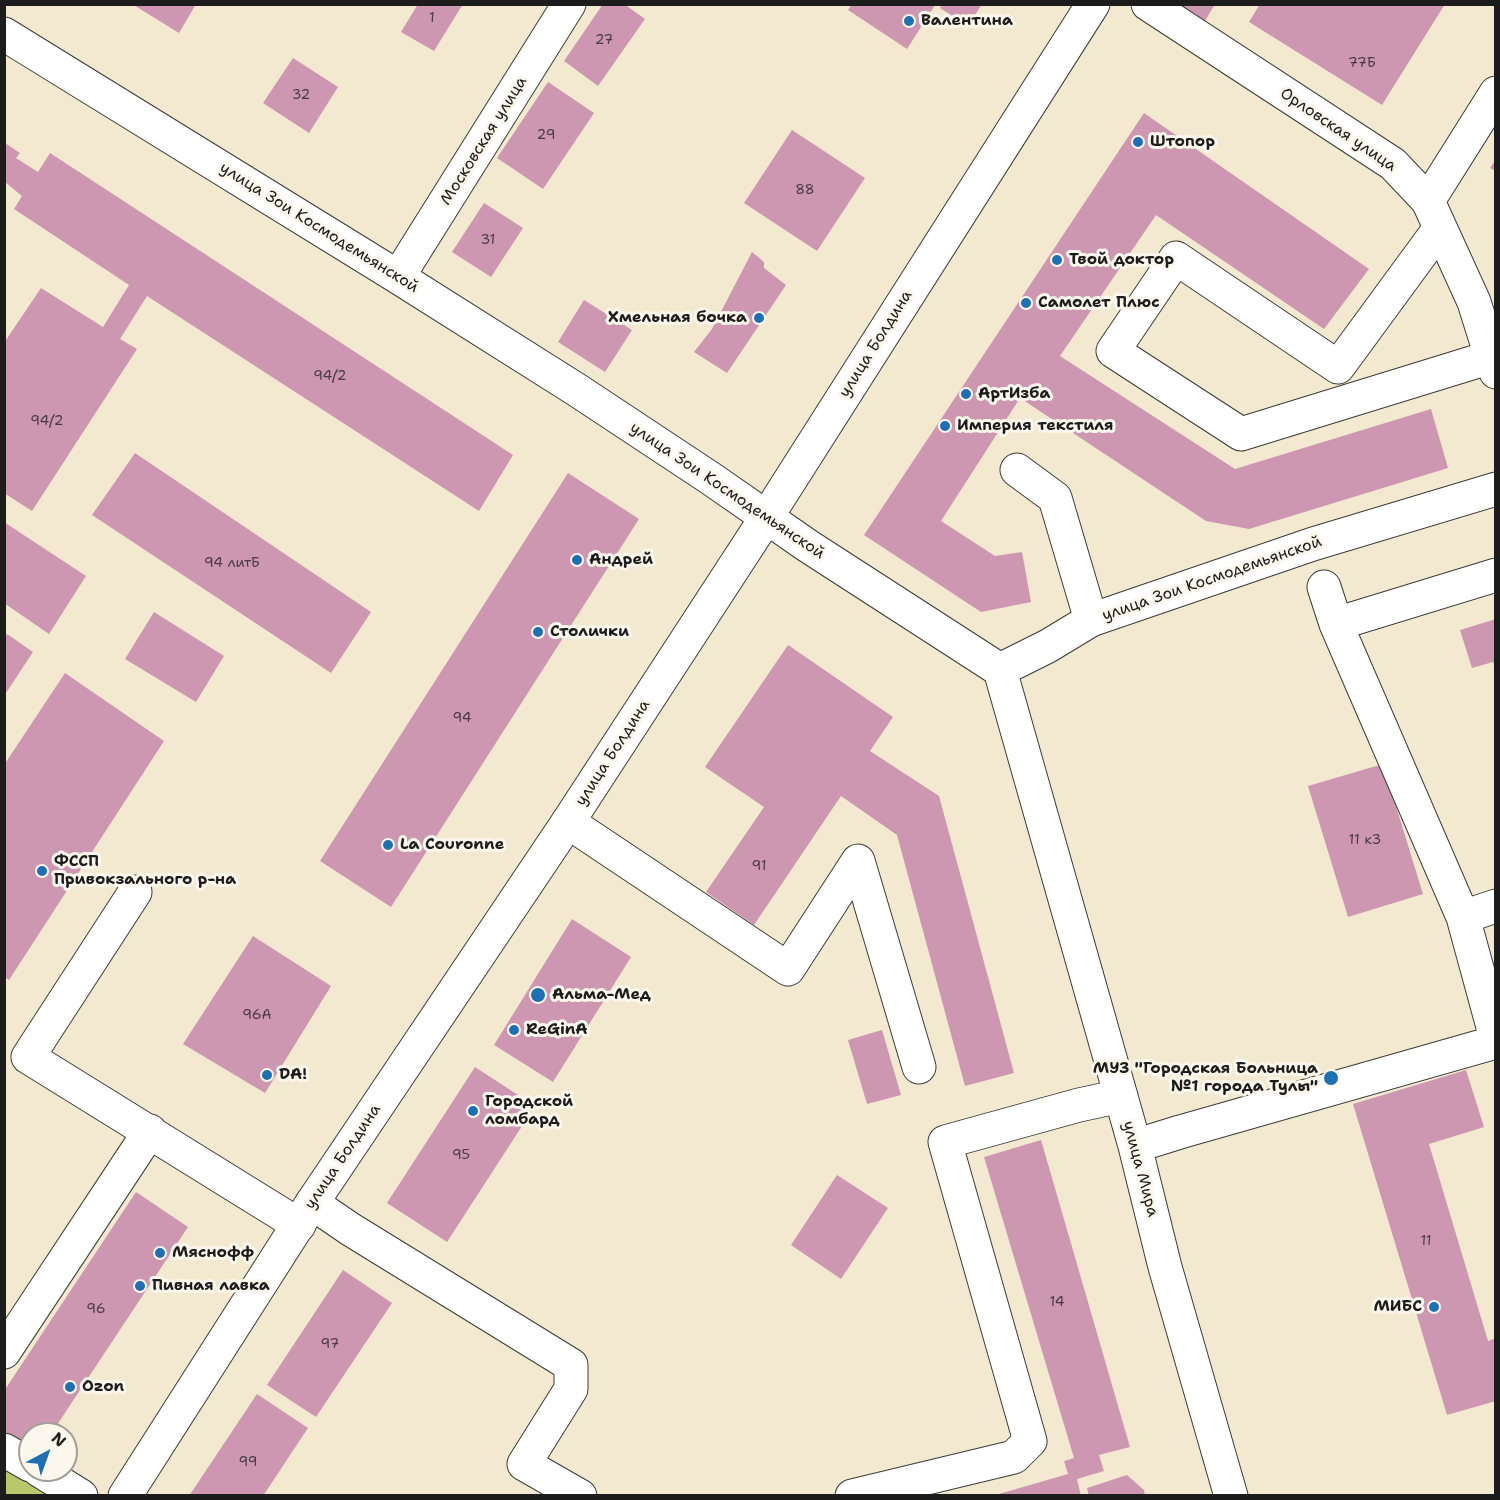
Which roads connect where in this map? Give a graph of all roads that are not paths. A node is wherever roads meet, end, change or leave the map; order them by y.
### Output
1 (569, 4) edge
2 (1093, 4) edge
3 (1148, 4) edge
4 (4, 34) edge
5 (1496, 93) edge
6 (1434, 214) junction
7 (398, 277) junction
8 (1485, 298) edge
9 (1493, 364) edge
10 (1017, 470) dead end
11 (1496, 489) edge
12 (766, 518) junction
13 (1496, 575) edge
14 (1324, 588) dead end
15 (1091, 620) junction
16 (1336, 624) junction
17 (1000, 670) junction
18 (568, 822) junction
19 (135, 892) dead end
20 (1496, 906) edge
21 (1463, 917) junction
22 (1496, 1040) edge
23 (919, 1067) dead end
24 (1121, 1096) junction
25 (150, 1131) junction
26 (1135, 1146) junction
27 (305, 1214) junction
28 (4, 1352) edge
29 (4, 1450) edge
30 (18, 1458) edge
31 (58, 1482) edge
32 (81, 1496) edge
33 (125, 1496) edge
34 (580, 1496) edge
35 (852, 1496) edge
36 (1231, 1496) edge

1 - 7 street, Московская улица
2 - 12 street, улица Болдина
3 - 6 street, Орловская улица
4 - 7 street, улица Зои Космодемьянской
5 - 6 street
6 - 8 street, Орловская улица
6 - 9 street
7 - 12 street, улица Зои Космодемьянской
8 - 9 street, Орловская улица
10 - 15 street
11 - 15 street, улица Зои Космодемьянской
12 - 17 street, улица Зои Космодемьянской
12 - 18 street, улица Болдина
13 - 16 street
14 - 16 street
15 - 17 street, улица Зои Космодемьянской
16 - 21 street
17 - 24 street, улица Мира
18 - 23 street
18 - 27 street, улица Болдина
19 - 25 street
20 - 21 street
21 - 22 street
22 - 26 street
24 - 26 street, улица Мира
24 - 35 street
25 - 27 street
25 - 28 street
26 - 36 street, улица Мира
27 - 33 street, улица Болдина
27 - 34 street
29 - 30 street
31 - 32 street

